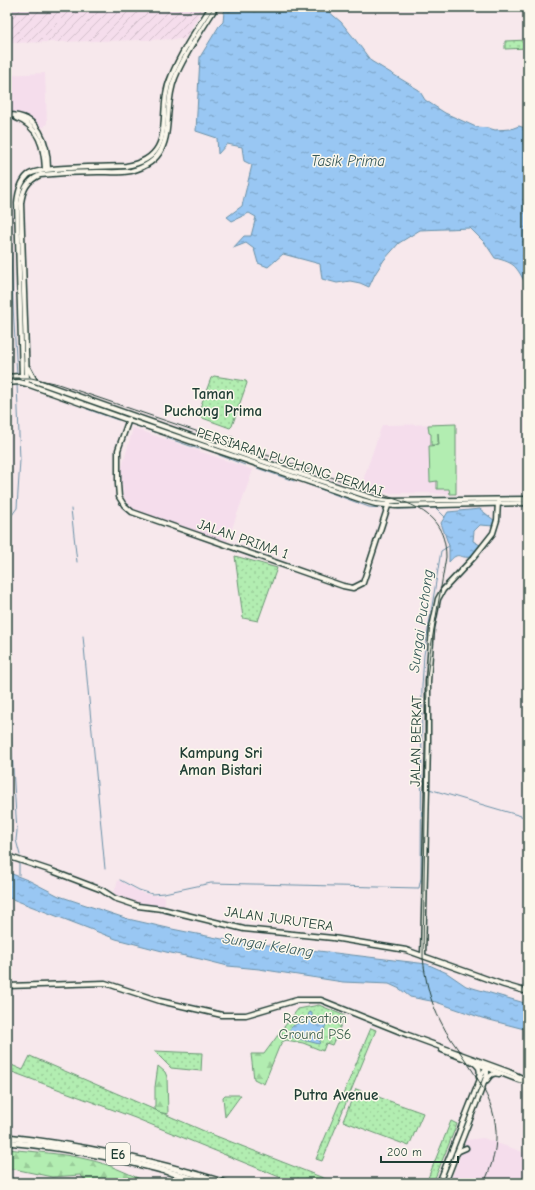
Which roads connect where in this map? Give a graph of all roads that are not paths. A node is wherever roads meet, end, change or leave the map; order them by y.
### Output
1 (211, 7) edge
2 (216, 7) edge
3 (9, 115) edge
4 (46, 163) junction
5 (46, 170) junction
6 (54, 172) junction
7 (39, 173) junction
8 (26, 363) junction
9 (22, 367) junction
10 (13, 376) junction
11 (7, 377) edge
12 (20, 377) junction
13 (35, 381) junction
14 (7, 382) edge
15 (20, 382) junction
16 (27, 382) junction
17 (130, 414) junction
18 (120, 417) junction
19 (128, 420) junction
20 (139, 424) junction
21 (125, 429) junction
22 (220, 446) junction
23 (238, 452) junction
24 (301, 477) junction
25 (528, 499) edge
26 (498, 502) junction
27 (389, 503) junction
28 (528, 503) edge
29 (380, 504) junction
30 (396, 506) junction
31 (386, 512) junction
32 (7, 856) edge
33 (423, 956) junction
34 (7, 986) edge
35 (528, 992) edge
36 (430, 1043) junction
37 (463, 1055) junction
38 (473, 1062) junction
39 (487, 1067) junction
40 (514, 1074) junction
41 (516, 1079) junction
42 (526, 1081) edge
43 (476, 1090) junction
44 (481, 1091) junction
45 (7, 1137) edge
46 (457, 1137) junction
47 (7, 1142) edge
48 (463, 1145) junction
49 (453, 1147) junction
50 (455, 1155) junction
51 (207, 1183) edge
52 (226, 1183) edge
53 (439, 1183) edge
54 (444, 1183) edge

1 - 6 main road
2 - 6 main road
3 - 4 main road
4 - 5 main road
4 - 6 main road
4 - 7 main road
5 - 6 main road
5 - 7 main road
6 - 7 main road
7 - 8 main road
7 - 9 main road
8 - 13 main road
8 - 16 main road
9 - 10 main road
9 - 12 main road
10 - 11 main road, PERSIARAN PUCHONG PERMAI
10 - 12 main road, PERSIARAN PUCHONG PERMAI
12 - 15 main road
12 - 16 main road, PERSIARAN PUCHONG PERMAI
13 - 16 main road, PERSIARAN PUCHONG PERMAI
13 - 17 main road, PERSIARAN PUCHONG PERMAI
14 - 15 main road, PERSIARAN PUCHONG PERMAI
15 - 16 main road, PERSIARAN PUCHONG PERMAI
16 - 18 main road, PERSIARAN PUCHONG PERMAI
17 - 19 main road, JALAN PRIMA 1
17 - 22 main road, PERSIARAN PUCHONG PERMAI
18 - 19 main road, PERSIARAN PUCHONG PERMAI
18 - 21 main road
19 - 20 main road, PERSIARAN PUCHONG PERMAI
19 - 21 main road, JALAN PRIMA 1
20 - 21 main road
20 - 24 main road, PERSIARAN PUCHONG PERMAI
21 - 31 main road, JALAN PRIMA 1
22 - 23 main road, PERSIARAN PUCHONG PERMAI
22 - 23 main road
23 - 24 main road, PERSIARAN PUCHONG PERMAI
24 - 27 main road, PERSIARAN PUCHONG PERMAI
24 - 29 main road, PERSIARAN PUCHONG PERMAI
25 - 26 main road, PERSIARAN PUCHONG PERMAI
26 - 27 main road, PERSIARAN PUCHONG PERMAI
26 - 28 main road, PERSIARAN PUCHONG PERMAI
26 - 30 main road, PERSIARAN PUCHONG PERMAI
26 - 33 main road, JALAN BERKAT
27 - 29 main road, PERSIARAN PUCHONG PERMAI
27 - 30 main road, PERSIARAN PUCHONG PERMAI
27 - 31 main road, JALAN PRIMA 1
29 - 31 main road
30 - 31 main road
32 - 33 main road, JALAN JURUTERA
33 - 35 main road, JALAN JURUTERA
34 - 36 main road
36 - 37 main road
36 - 38 main road
37 - 39 main road
37 - 40 main road
38 - 39 main road
38 - 43 main road
39 - 40 main road
39 - 41 main road
39 - 43 main road
39 - 44 main road
40 - 42 main road
41 - 42 main road
41 - 44 main road
43 - 46 main road
44 - 48 main road
45 - 52 highway, E6
46 - 48 main road
46 - 49 main road
47 - 51 highway, E6
48 - 49 main road
48 - 50 main road
48 - 50 main road
49 - 53 main road
50 - 54 main road

